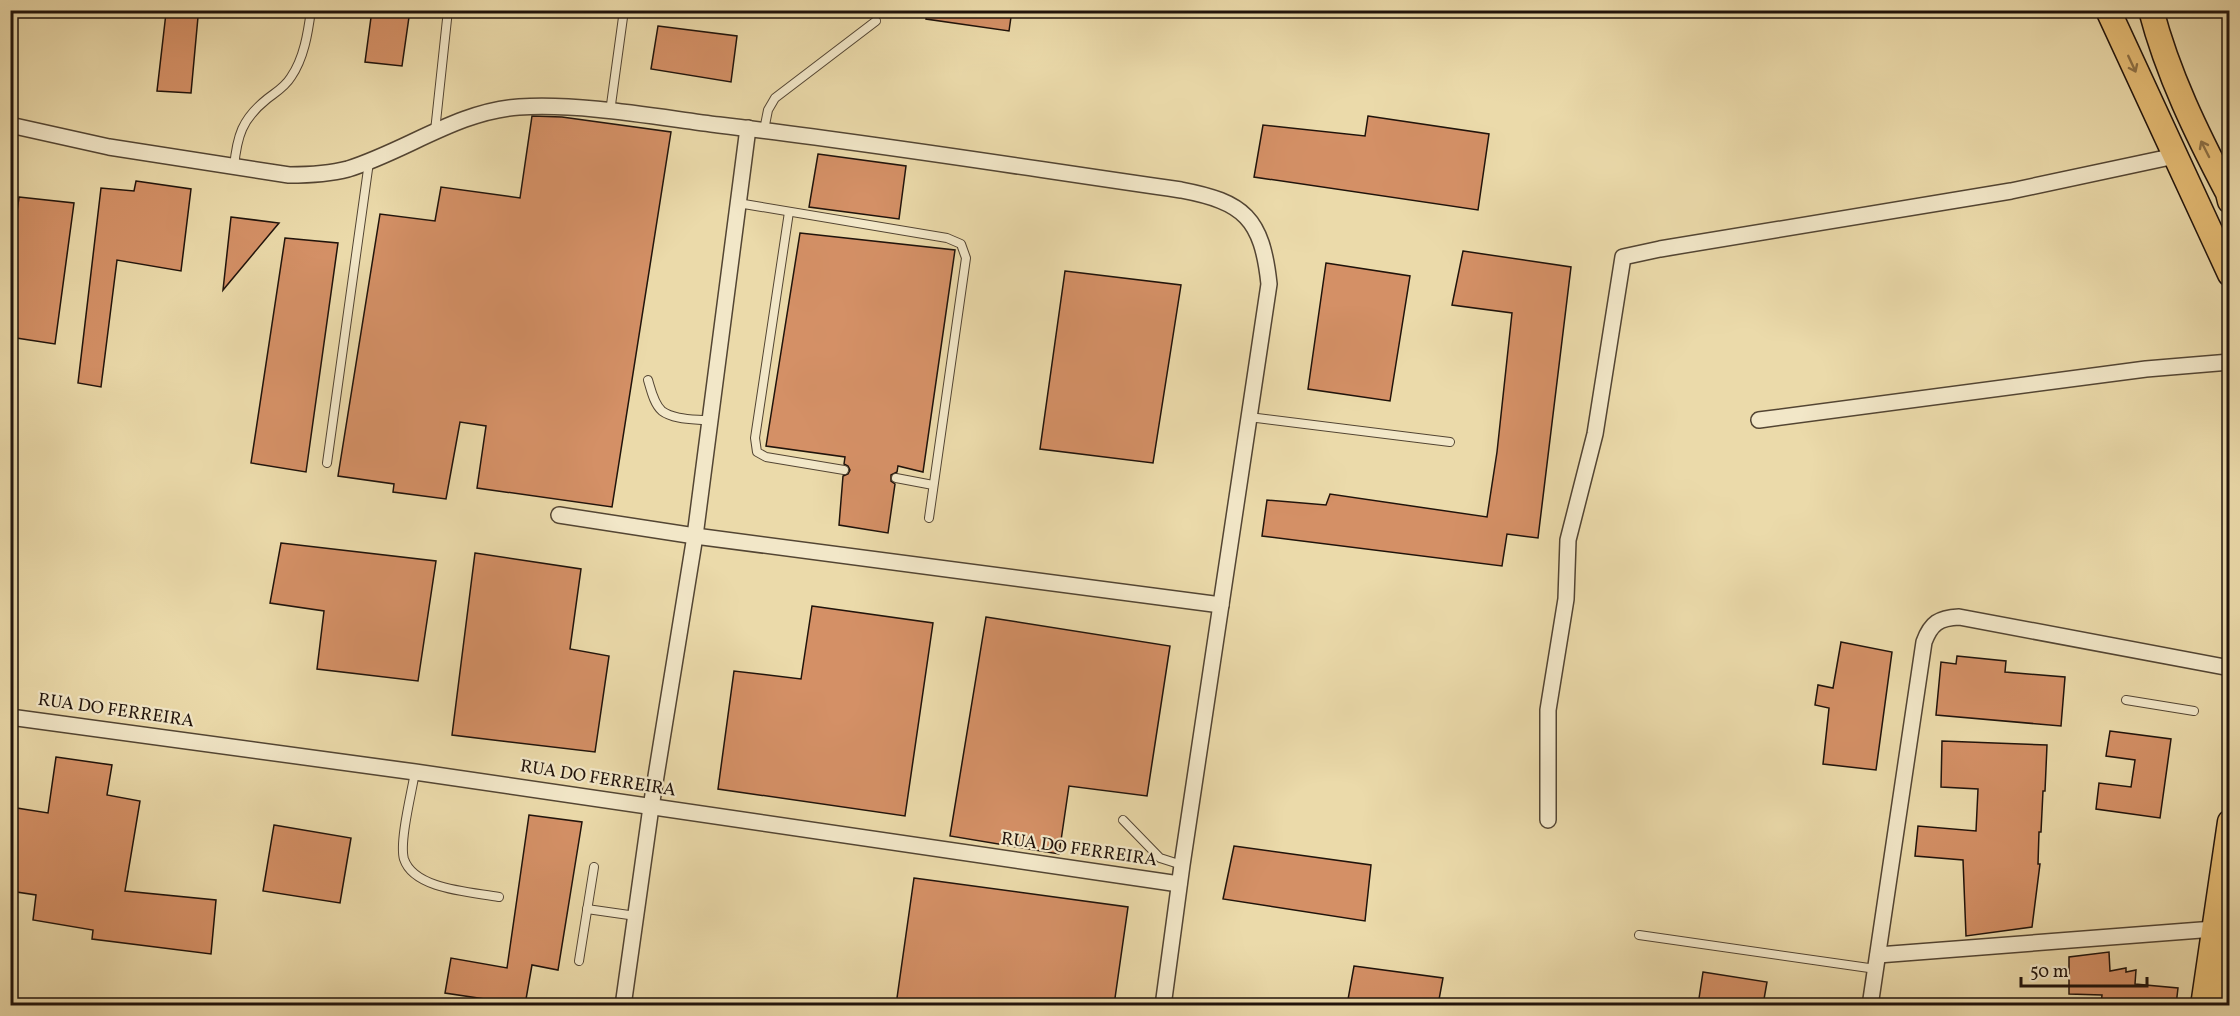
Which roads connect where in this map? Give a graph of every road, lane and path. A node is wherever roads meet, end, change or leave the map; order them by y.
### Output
1 (311, 10) edge
2 (448, 10) edge
3 (624, 10) edge
4 (2108, 10) edge
5 (2151, 10) edge
6 (876, 21) dead end
7 (610, 112) junction
8 (10, 125) edge
9 (748, 128) junction
10 (764, 130) junction
11 (435, 133) junction
12 (2175, 156) junction
13 (370, 160) junction
14 (234, 167) junction
15 (2229, 201) edge
16 (738, 203) junction
17 (789, 212) junction
18 (2229, 274) edge
19 (2229, 362) edge
20 (648, 381) dead end
21 (1249, 417) junction
22 (1759, 420) dead end
23 (710, 421) junction
24 (1450, 442) dead end
25 (327, 464) dead end
26 (844, 470) dead end
27 (896, 478) dead end
28 (933, 485) junction
29 (559, 515) dead end
30 (929, 518) dead end
31 (695, 536) junction
32 (1221, 605) junction
33 (2229, 668) edge
34 (2126, 700) dead end
35 (2194, 711) dead end
36 (10, 717) edge
37 (415, 772) junction
38 (651, 807) junction
39 (1123, 820) dead end
40 (1548, 820) dead end
41 (2229, 822) edge
42 (1182, 865) junction
43 (594, 867) dead end
44 (1179, 884) junction
45 (499, 897) dead end
46 (587, 909) junction
47 (636, 916) junction
48 (2214, 929) junction
49 (1639, 934) dead end
50 (579, 961) dead end
51 (1877, 962) junction
52 (2229, 968) edge
53 (623, 1005) edge
54 (1163, 1005) edge
55 (1870, 1005) edge
56 (2203, 1005) edge
57 (2224, 1005) edge

1 - 14 lane
2 - 11 lane
3 - 7 lane
4 -> 12 main road
15 -> 5 main road
6 - 10 lane
7 - 9 street
7 - 11 street
8 - 14 street
9 - 10 street
9 - 16 street
10 - 21 street
11 - 13 street
12 - 18 main road
12 - 40 street
13 - 14 street
13 - 25 lane
16 - 17 lane
16 - 23 street
17 - 26 lane
17 - 28 lane
19 - 22 street
20 - 23 lane
21 - 24 lane
21 - 32 street
23 - 31 street
27 - 28 lane
28 - 30 lane
29 - 31 street
31 - 32 street
31 - 38 street
32 - 42 street
33 - 51 street
34 - 35 lane
36 - 37 street, RUA DO FERREIRA
37 - 38 street, RUA DO FERREIRA
37 - 45 lane
38 - 44 street, RUA DO FERREIRA
38 - 47 street
39 - 42 lane
41 - 48 main road
42 - 44 street
43 - 46 lane
44 - 54 street
46 - 47 lane
46 - 50 lane
47 - 53 street
48 - 51 street
48 - 56 main road
49 - 51 lane
51 - 55 street
52 - 57 main road

